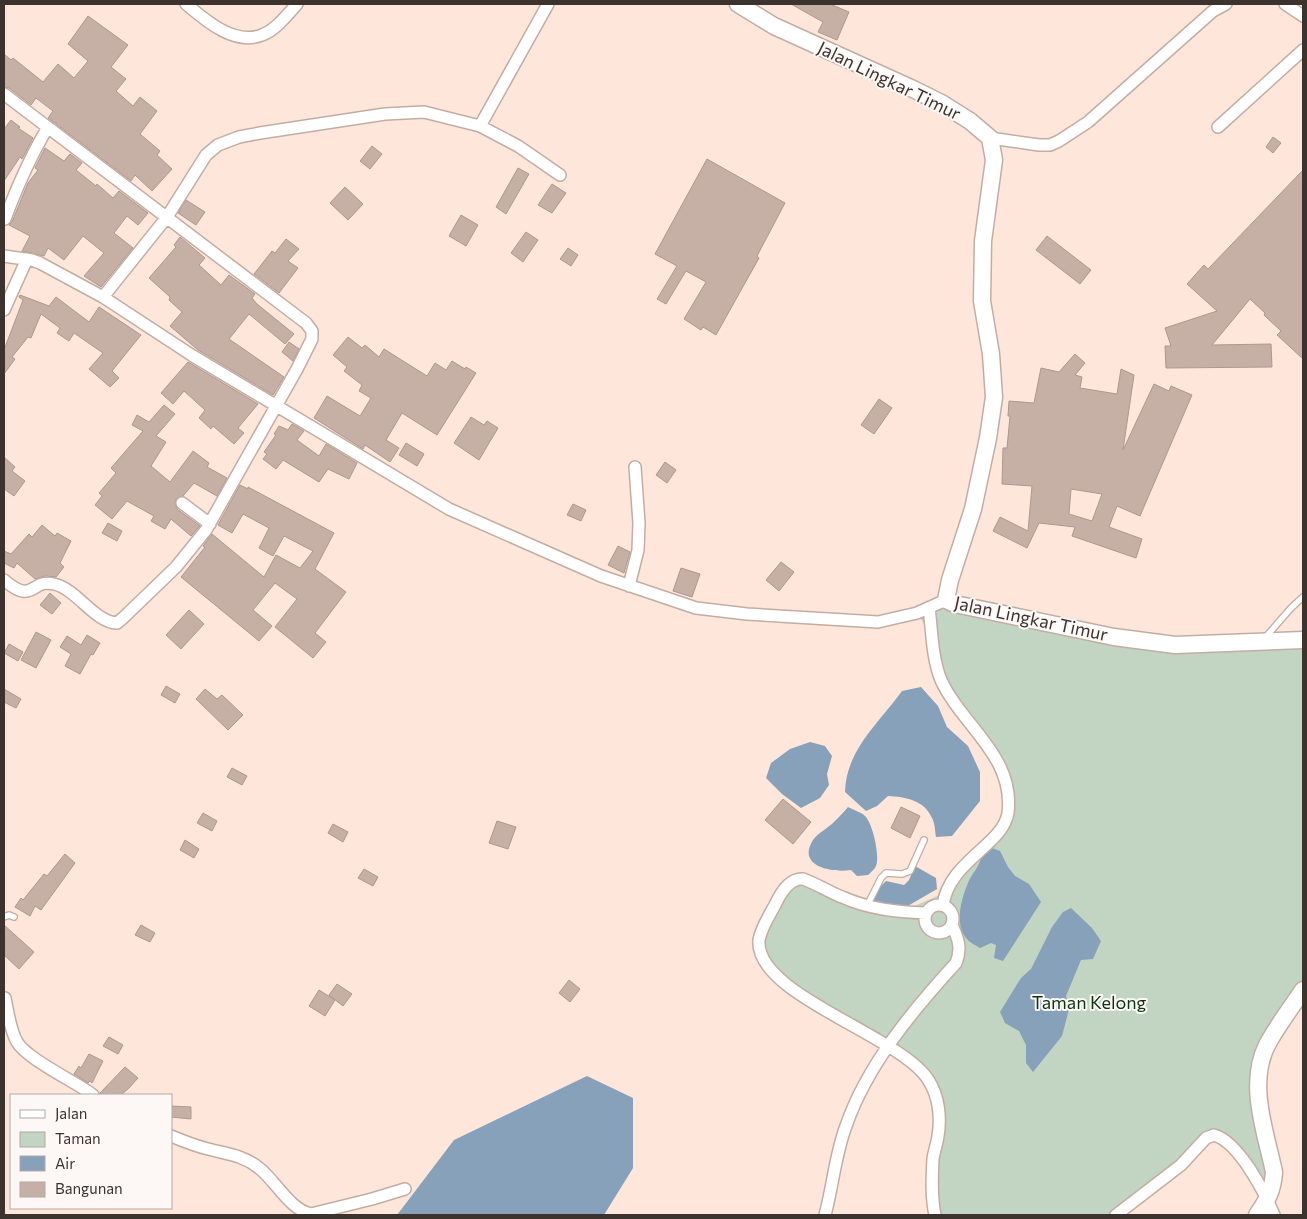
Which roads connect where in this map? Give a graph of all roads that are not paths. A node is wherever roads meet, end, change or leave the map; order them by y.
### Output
1 (186, 4) edge
2 (297, 4) edge
3 (548, 4) edge
4 (738, 4) edge
5 (1226, 4) edge
6 (1285, 4) edge
7 (1303, 16) edge
8 (1303, 50) edge
9 (4, 94) edge
10 (480, 126) junction
11 (1218, 126) dead end
12 (48, 127) junction
13 (990, 138) junction
14 (560, 175) dead end
15 (167, 217) junction
16 (5, 219) dead end
17 (4, 256) edge
18 (27, 259) junction
19 (103, 297) junction
20 (4, 310) edge
21 (275, 406) junction
22 (635, 467) dead end
23 (182, 502) dead end
24 (210, 524) junction
25 (4, 580) edge
26 (628, 586) junction
27 (1303, 597) edge
28 (946, 600) junction
29 (929, 608) junction
30 (1262, 640) junction
31 (1303, 640) edge
32 (924, 840) dead end
33 (943, 905) junction
34 (867, 906) junction
35 (926, 912) junction
36 (4, 917) edge
37 (14, 917) dead end
38 (952, 925) junction
39 (1303, 990) edge
40 (4, 997) edge
41 (887, 1046) junction
42 (92, 1094) edge
43 (172, 1136) edge
44 (406, 1189) dead end
45 (1268, 1200) junction
46 (825, 1215) edge
47 (935, 1215) edge
48 (1116, 1215) edge
49 (1257, 1215) edge
50 (1274, 1215) edge

1 - 2 street
3 - 10 street
4 - 13 main road, Jalan Lingkar Timur
5 - 13 street
6 - 7 street
8 - 11 street
9 - 12 street
10 - 14 street
10 - 15 street
12 - 15 street
12 - 16 street
13 - 28 main road, Jalan Lingkar Timur
15 - 19 street
15 - 21 street
17 - 18 street
18 - 19 street
18 - 20 street
19 - 21 street
21 - 24 street
21 - 26 street
22 - 26 street
23 - 24 street
24 - 25 street
26 - 29 street
27 - 30 lane
28 - 29 street
28 - 30 main road, Jalan Lingkar Timur
29 - 33 street
30 - 31 main road, Jalan Lingkar Timur
32 - 34 lane
33 - 35 street
33 - 38 street
34 - 35 street
34 - 41 street
35 - 38 street
36 - 37 lane
38 - 41 street
39 - 45 main road
40 - 42 street
41 - 46 street
41 - 47 street
43 - 44 street
45 - 48 street
45 - 49 main road
45 - 50 street

